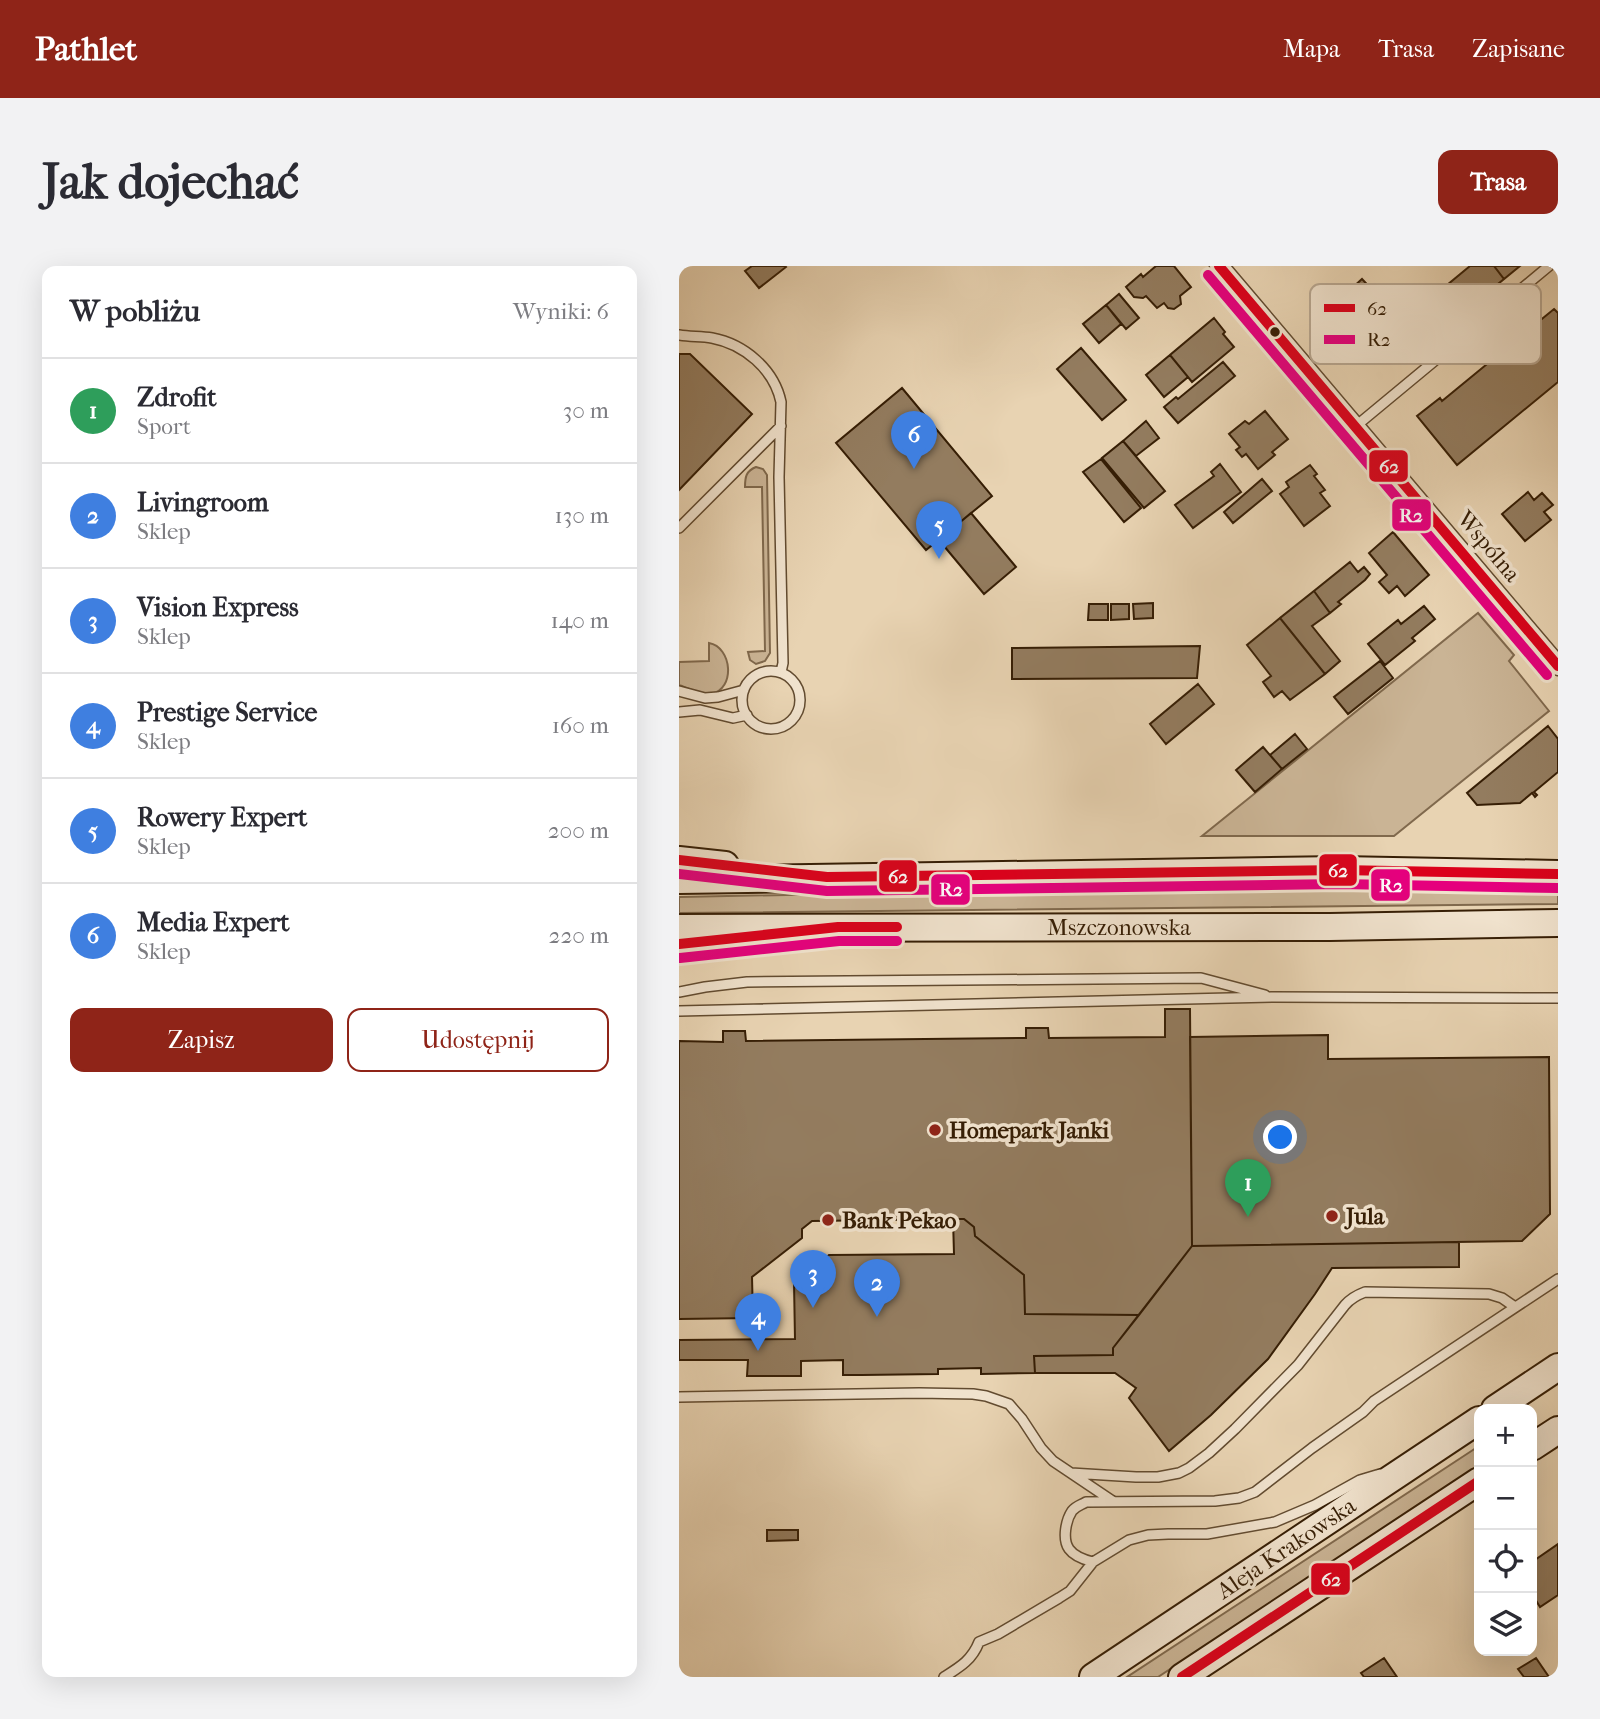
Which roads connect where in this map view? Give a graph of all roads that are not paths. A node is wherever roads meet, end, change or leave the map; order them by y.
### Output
1 (1219, 266) edge
2 (1549, 266) edge
3 (1527, 284) edge
4 (679, 335) edge
5 (1431, 364) edge
6 (781, 426) junction
7 (1356, 426) junction
8 (679, 528) edge
9 (1558, 666) edge
10 (781, 672) junction
11 (744, 690) junction
12 (679, 691) edge
13 (679, 712) edge
14 (747, 715) junction
15 (679, 860) edge
16 (1558, 874) edge
17 (827, 877) junction
18 (679, 880) edge
19 (1558, 923) edge
20 (838, 927) junction
21 (679, 928) edge
22 (679, 944) edge
23 (679, 992) edge
24 (1273, 997) junction
25 (1558, 998) edge
26 (679, 1011) edge
27 (1558, 1279) edge
28 (1515, 1307) junction
29 (1558, 1367) edge
30 (679, 1397) edge
31 (1502, 1404) edge
32 (1474, 1423) edge
33 (1558, 1430) edge
34 (1537, 1444) edge
35 (1411, 1466) junction
36 (1071, 1473) junction
37 (1474, 1484) edge
38 (1114, 1502) junction
39 (1093, 1562) junction
40 (944, 1677) edge
41 (1093, 1677) edge
42 (1182, 1677) edge

1 - 7 street, Wspólna
2 - 3 lane
4 - 6 lane
5 - 7 lane
6 - 8 lane
6 - 10 lane
7 - 9 street, Wspólna
10 - 11 lane
10 - 14 lane
11 - 12 lane
11 - 14 lane
13 - 14 lane
15 - 17 main road
16 - 17 main road
17 - 18 main road
19 - 20 main road, Mszczonowska
20 - 21 main road, Mszczonowska
20 - 22 main road
23 - 24 lane
24 - 25 lane
24 - 26 lane
27 - 28 lane
28 - 36 lane
28 - 38 lane
29 - 31 main road
30 - 36 lane
32 - 35 main road, Aleja Krakowska
33 - 34 main road
35 - 39 lane
35 - 41 main road, Aleja Krakowska
36 - 38 lane
37 - 42 main road
38 - 39 lane
39 - 40 lane

